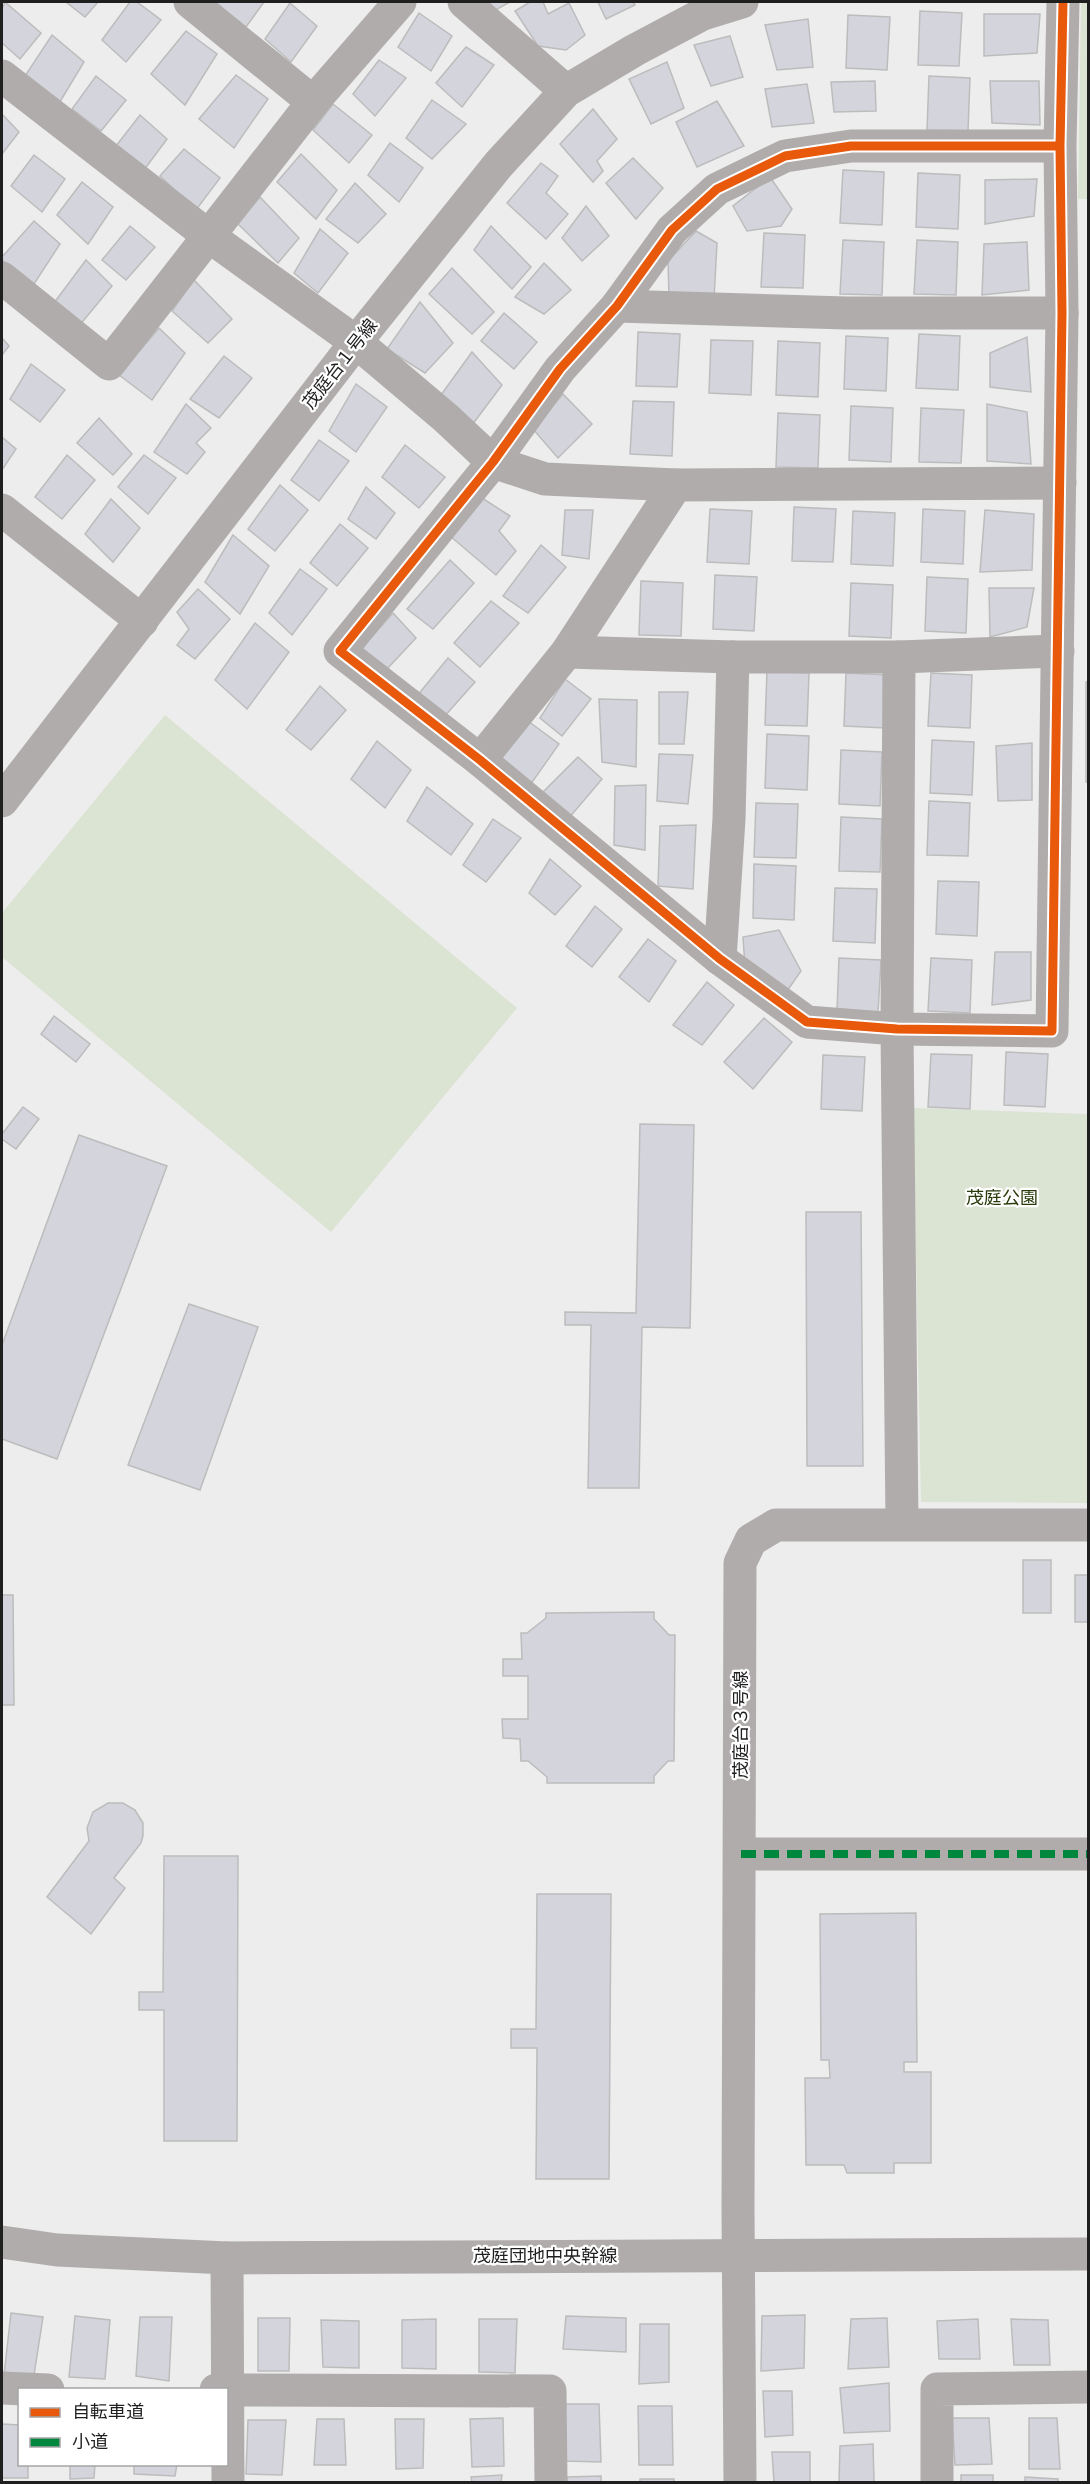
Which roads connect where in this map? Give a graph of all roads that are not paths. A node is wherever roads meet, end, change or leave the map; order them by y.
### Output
1 (190, 2) edge
2 (400, 2) edge
3 (464, 2) edge
4 (742, 2) edge
5 (1063, 2) edge
6 (2, 76) edge
7 (566, 91) junction
8 (313, 102) junction
9 (1060, 146) junction
10 (210, 237) junction
11 (2, 278) edge
12 (617, 306) junction
13 (1062, 313) junction
14 (356, 342) junction
15 (493, 462) junction
16 (1060, 483) junction
17 (676, 485) junction
18 (2, 510) edge
19 (142, 621) junction
20 (1058, 651) junction
21 (567, 652) junction
22 (733, 657) junction
23 (899, 657) junction
24 (480, 760) junction
25 (2, 801) edge
26 (720, 959) junction
27 (897, 1029) junction
28 (902, 1524) junction
29 (1089, 1525) edge
30 (741, 1854) junction
31 (1089, 1854) edge
32 (2, 2242) edge
33 (1089, 2254) edge
34 (738, 2255) junction
35 (227, 2258) junction
36 (1089, 2387) edge
37 (2, 2388) edge
38 (227, 2388) edge
39 (18, 2389) edge
40 (228, 2389) edge
41 (228, 2466) edge
42 (228, 2482) edge
43 (551, 2482) edge
44 (740, 2482) edge
45 (937, 2482) edge

1 - 8 street
2 - 8 street
3 - 7 street
4 - 7 street, 茂庭台１号線
5 - 9 street
6 - 10 street
7 - 14 street, 茂庭台１号線
8 - 10 street
9 - 12 street
9 - 13 street
10 - 11 street
10 - 14 street
12 - 13 street
12 - 15 street
13 - 16 street
14 - 15 street
14 - 19 street, 茂庭台１号線
15 - 17 street
15 - 24 street
16 - 17 street
16 - 20 street
17 - 21 street
18 - 19 street
19 - 25 street, 茂庭台１号線
20 - 23 street
20 - 27 street
21 - 22 street
21 - 24 street
22 - 23 street
22 - 26 street
23 - 27 street
24 - 26 street
26 - 27 street
27 - 28 street
28 - 29 street, 茂庭台３号線
28 - 30 street, 茂庭台３号線
30 - 31 street
30 - 34 street, 茂庭台３号線
32 - 35 street, 茂庭団地中央幹線
33 - 34 street, 茂庭団地中央幹線
34 - 35 street, 茂庭団地中央幹線
34 - 44 street, 茂庭台３号線
35 - 38 street
36 - 45 street
37 - 39 street
40 - 43 street
41 - 42 street

